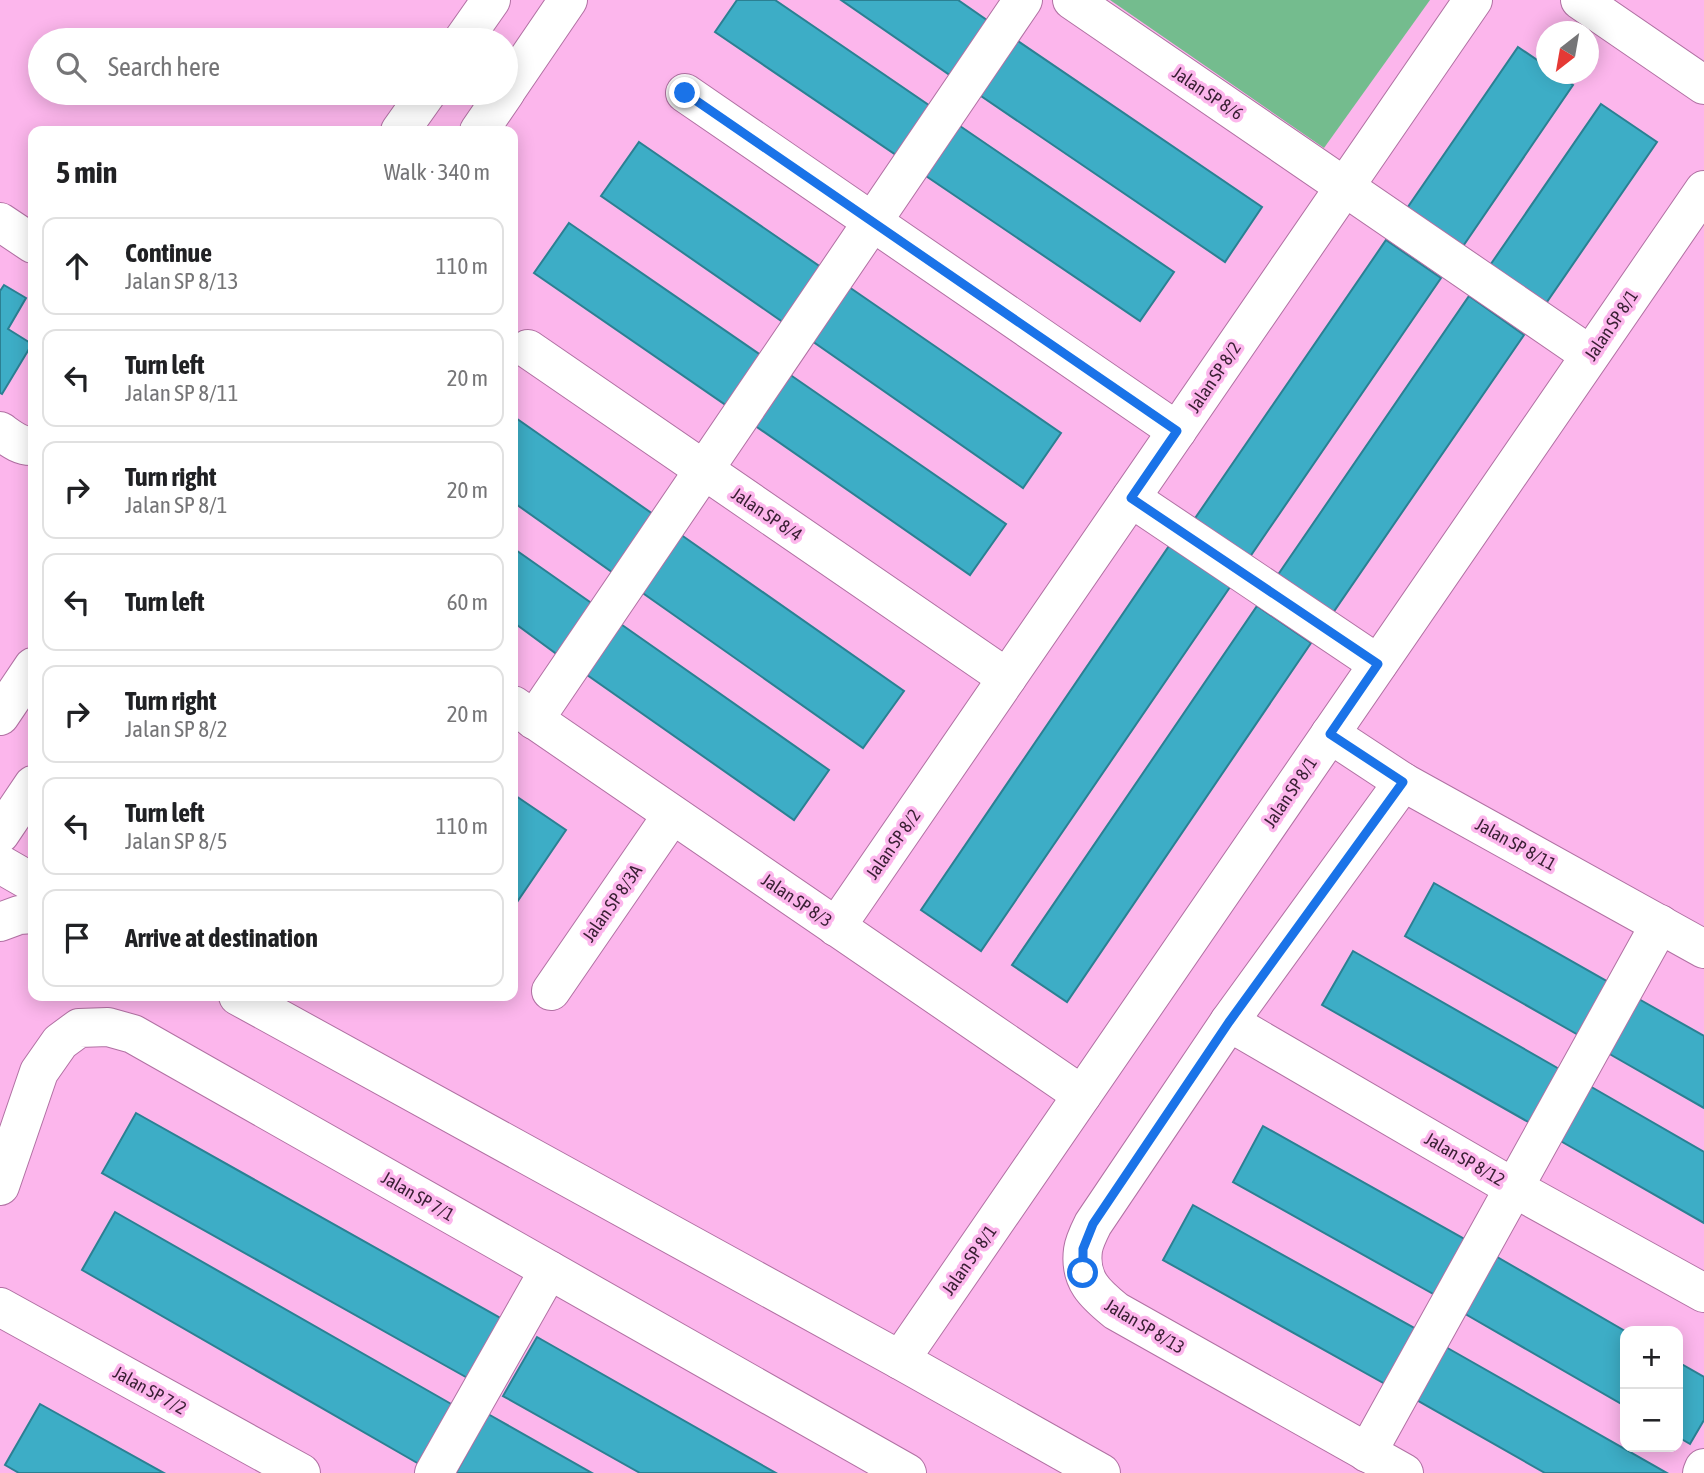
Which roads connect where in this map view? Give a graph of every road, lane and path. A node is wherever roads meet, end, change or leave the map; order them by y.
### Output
1 (491, 0) edge
2 (568, 0) edge
3 (1023, 0) edge
4 (1072, 0) edge
5 (1473, 0) edge
6 (1580, 0) edge
7 (471, 28) edge
8 (518, 73) edge
9 (1704, 85) edge
10 (685, 93) dead end
11 (418, 105) edge
12 (496, 105) edge
13 (404, 126) edge
14 (482, 126) edge
15 (1344, 187) junction
16 (1704, 190) edge
17 (0, 222) edge
18 (873, 222) junction
19 (28, 241) edge
20 (528, 349) dead end
21 (1590, 355) junction
22 (0, 431) edge
23 (1177, 431) junction
24 (28, 447) edge
25 (705, 471) junction
26 (1131, 498) junction
27 (1378, 664) junction
28 (28, 674) edge
29 (1007, 678) junction
30 (524, 713) edge
31 (0, 716) edge
32 (1330, 734) junction
33 (1403, 782) junction
34 (28, 792) edge
35 (672, 815) junction
36 (0, 834) edge
37 (0, 864) edge
38 (28, 880) edge
39 (28, 914) edge
40 (0, 922) edge
41 (1660, 923) junction
42 (836, 927) junction
43 (1704, 948) edge
44 (551, 991) dead end
45 (247, 1001) edge
46 (1229, 1022) junction
47 (1082, 1095) junction
48 (0, 1185) edge
49 (1514, 1188) junction
50 (549, 1270) junction
51 (1704, 1293) edge
52 (0, 1307) edge
53 (900, 1360) junction
54 (1367, 1453) junction
55 (1704, 1468) edge
56 (300, 1473) edge
57 (434, 1473) edge
58 (907, 1473) edge
59 (1101, 1473) edge
60 (1404, 1473) edge
61 (1702, 1473) edge

1 - 7 street
2 - 8 street
3 - 18 street
4 - 15 street, Jalan SP 8/6
5 - 15 street, Jalan SP 8/2
6 - 9 street
10 - 18 street
11 - 13 street
12 - 14 street
15 - 21 street, Jalan SP 8/6
15 - 23 street, Jalan SP 8/2
16 - 21 street, Jalan SP 8/1
17 - 19 street
18 - 23 street
18 - 25 street
20 - 25 street, Jalan SP 8/4
21 - 27 street, Jalan SP 8/1
22 - 24 street
23 - 26 street, Jalan SP 8/2
25 - 29 street, Jalan SP 8/4
25 - 30 street
26 - 27 street
26 - 29 street, Jalan SP 8/2
27 - 32 street, Jalan SP 8/1
28 - 31 street
29 - 42 street, Jalan SP 8/2
30 - 35 street, Jalan SP 8/3
32 - 33 street, Jalan SP 8/11
32 - 47 street, Jalan SP 8/1
33 - 41 street, Jalan SP 8/11
33 - 46 street, Jalan SP 8/13
34 - 36 street
35 - 42 street, Jalan SP 8/3
35 - 44 street, Jalan SP 8/3A
37 - 38 street
39 - 40 street
41 - 43 street, Jalan SP 8/11
41 - 49 street
42 - 47 street, Jalan SP 8/3
45 - 53 street
46 - 49 street, Jalan SP 8/12
46 - 54 street, Jalan SP 8/13
47 - 53 street, Jalan SP 8/1
48 - 50 street, Jalan SP 7/1
49 - 51 street, Jalan SP 8/12
49 - 54 street
50 - 57 street
50 - 58 street, Jalan SP 7/1
52 - 56 street, Jalan SP 7/2
53 - 59 street
54 - 60 street, Jalan SP 8/13
55 - 61 street

